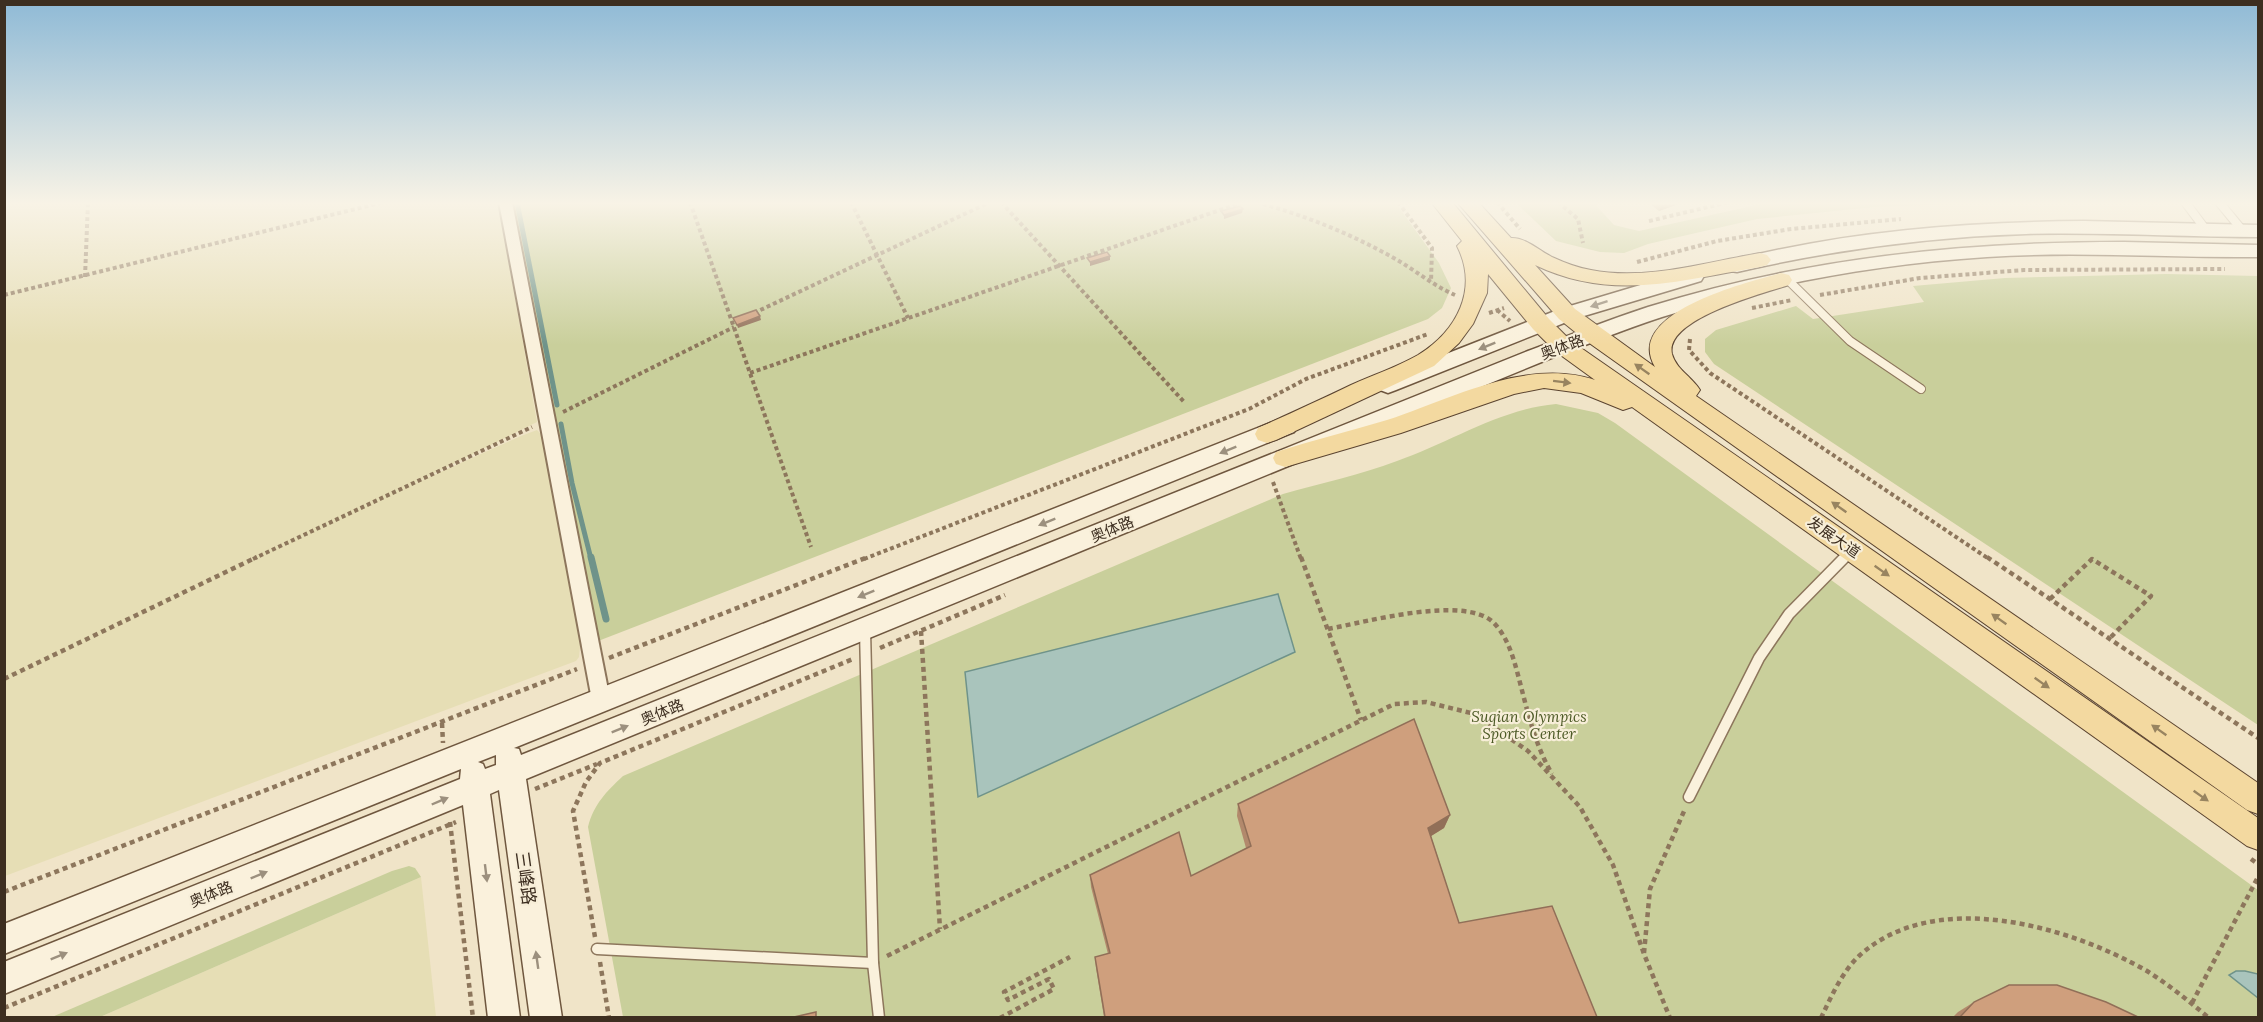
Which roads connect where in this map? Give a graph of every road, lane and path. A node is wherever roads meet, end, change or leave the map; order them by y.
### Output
1 (86, 250) edge
2 (194, 250) edge
3 (514, 250) edge
4 (707, 250) edge
5 (874, 250) edge
6 (890, 250) edge
7 (1044, 250) edge
8 (1106, 250) edge
9 (1377, 250) edge
10 (1432, 250) edge
11 (1470, 250) edge
12 (1480, 250) edge
13 (1510, 250) edge
14 (1522, 250) edge
15 (1816, 250) edge
16 (2006, 250) edge
17 (2101, 250) edge
18 (2259, 251) edge
19 (877, 256) junction
20 (1760, 260) junction
21 (1059, 266) junction
22 (2236, 269) dead end
23 (85, 277) junction
24 (1784, 280) junction
25 (1431, 282) junction
26 (4, 296) edge
27 (1805, 297) junction
28 (1505, 308) dead end
29 (1471, 309) junction
30 (1742, 310) dead end
31 (753, 314) edge
32 (1567, 314) junction
33 (742, 317) edge
34 (908, 318) junction
35 (732, 321) junction
36 (1541, 324) junction
37 (734, 327) junction
38 (1430, 333) dead end
39 (1693, 333) dead end
40 (1593, 335) junction
41 (1563, 346) junction
42 (750, 373) junction
43 (1921, 389) dead end
44 (1185, 403) dead end
45 (546, 421) junction
46 (1267, 434) junction
47 (1280, 473) junction
48 (1793, 475) junction
49 (1263, 485) dead end
50 (1766, 489) junction
51 (811, 547) dead end
52 (1852, 550) junction
53 (1007, 594) dead end
54 (2050, 599) junction
55 (920, 619) junction
56 (1328, 629) junction
57 (2109, 639) junction
58 (865, 642) junction
59 (594, 664) junction
60 (4, 679) edge
61 (601, 700) junction
62 (1361, 720) junction
63 (442, 723) junction
64 (506, 738) junction
65 (2259, 738) edge
66 (457, 758) junction
67 (600, 763) junction
68 (1557, 782) junction
69 (513, 785) junction
70 (1689, 797) joint
71 (2259, 800) edge
72 (463, 805) junction
73 (2254, 847) edge
74 (2259, 864) edge
75 (2259, 877) edge
76 (4, 892) edge
77 (940, 929) junction
78 (4, 939) edge
79 (597, 949) junction
80 (1644, 954) junction
81 (1070, 957) dead end
82 (873, 963) junction
83 (4, 978) edge
84 (2192, 1003) junction
85 (4, 1008) edge
86 (473, 1017) edge
87 (504, 1017) edge
88 (546, 1017) edge
89 (609, 1017) edge
90 (879, 1017) edge
91 (1000, 1017) edge
92 (1670, 1017) edge
93 (1821, 1017) edge
94 (2209, 1017) edge

1 - 23 path
2 - 23 path
3 - 45 street
4 - 35 path
5 - 19 path
6 - 19 path
7 - 21 path
8 - 21 path
9 - 25 path
10 - 25 path
11 - 29 main road
12 - 36 main road, 发展大道
13 - 32 main road, 发展大道
14 - 20 main road
15 - 20 main road, 奥体路
16 - 24 main road, 奥体路
17 - 18 main road, 奥体路
19 - 31 path
19 - 34 path
20 -> 32 main road, 奥体路
21 - 34 path
21 - 44 path
22 - 27 path
23 - 26 path
24 - 27 lane
24 - 40 main road, 奥体路
24 - 48 main road
25 - 29 path
27 - 30 path
27 - 43 lane
28 - 29 path
29 - 46 main road
32 - 36 main road, 奥体路
32 - 40 main road, 发展大道
33 - 35 path
34 - 42 path
35 - 37 path
36 - 41 main road, 发展大道
36 -> 46 main road, 奥体路
37 - 42 path
37 - 45 path
38 - 59 path
39 - 54 path
40 - 41 main road, 奥体路
48 -> 40 main road, 发展大道
41 - 47 main road, 奥体路
41 - 50 main road, 发展大道
42 - 51 path
45 - 59 street
45 - 60 path
46 -> 61 main road, 奥体路
47 - 49 path
47 -> 50 main road
47 - 55 main road, 奥体路
47 - 56 path
71 -> 48 main road, 发展大道
50 - 52 main road, 发展大道
52 - 70 lane
52 -> 73 main road, 发展大道
53 - 55 path
54 - 57 path
54 - 57 path
55 - 58 main road, 奥体路
55 - 58 path
55 - 77 path
56 - 62 path
56 - 68 path
57 - 65 path
58 - 67 path
69 -> 58 main road, 奥体路
58 - 82 lane
59 - 61 street
59 - 63 path
61 - 64 main road, 奥体路
62 - 68 path
62 - 77 path
63 - 66 path
63 - 76 path
64 - 66 main road, 奥体路
64 - 69 main road, 三峰路
66 - 72 main road
66 - 78 main road, 奥体路
67 - 69 path
67 - 79 path
68 - 80 path
69 - 72 main road, 奥体路
88 -> 69 main road, 三峰路
70 - 80 path
83 -> 72 main road, 奥体路
72 - 85 path
72 - 86 path
72 -> 87 main road
73 - 74 path
75 - 84 path
77 - 82 path
79 - 82 lane
79 - 89 path
80 - 92 path
81 - 91 path
82 - 90 lane
84 - 93 path
84 - 94 path

